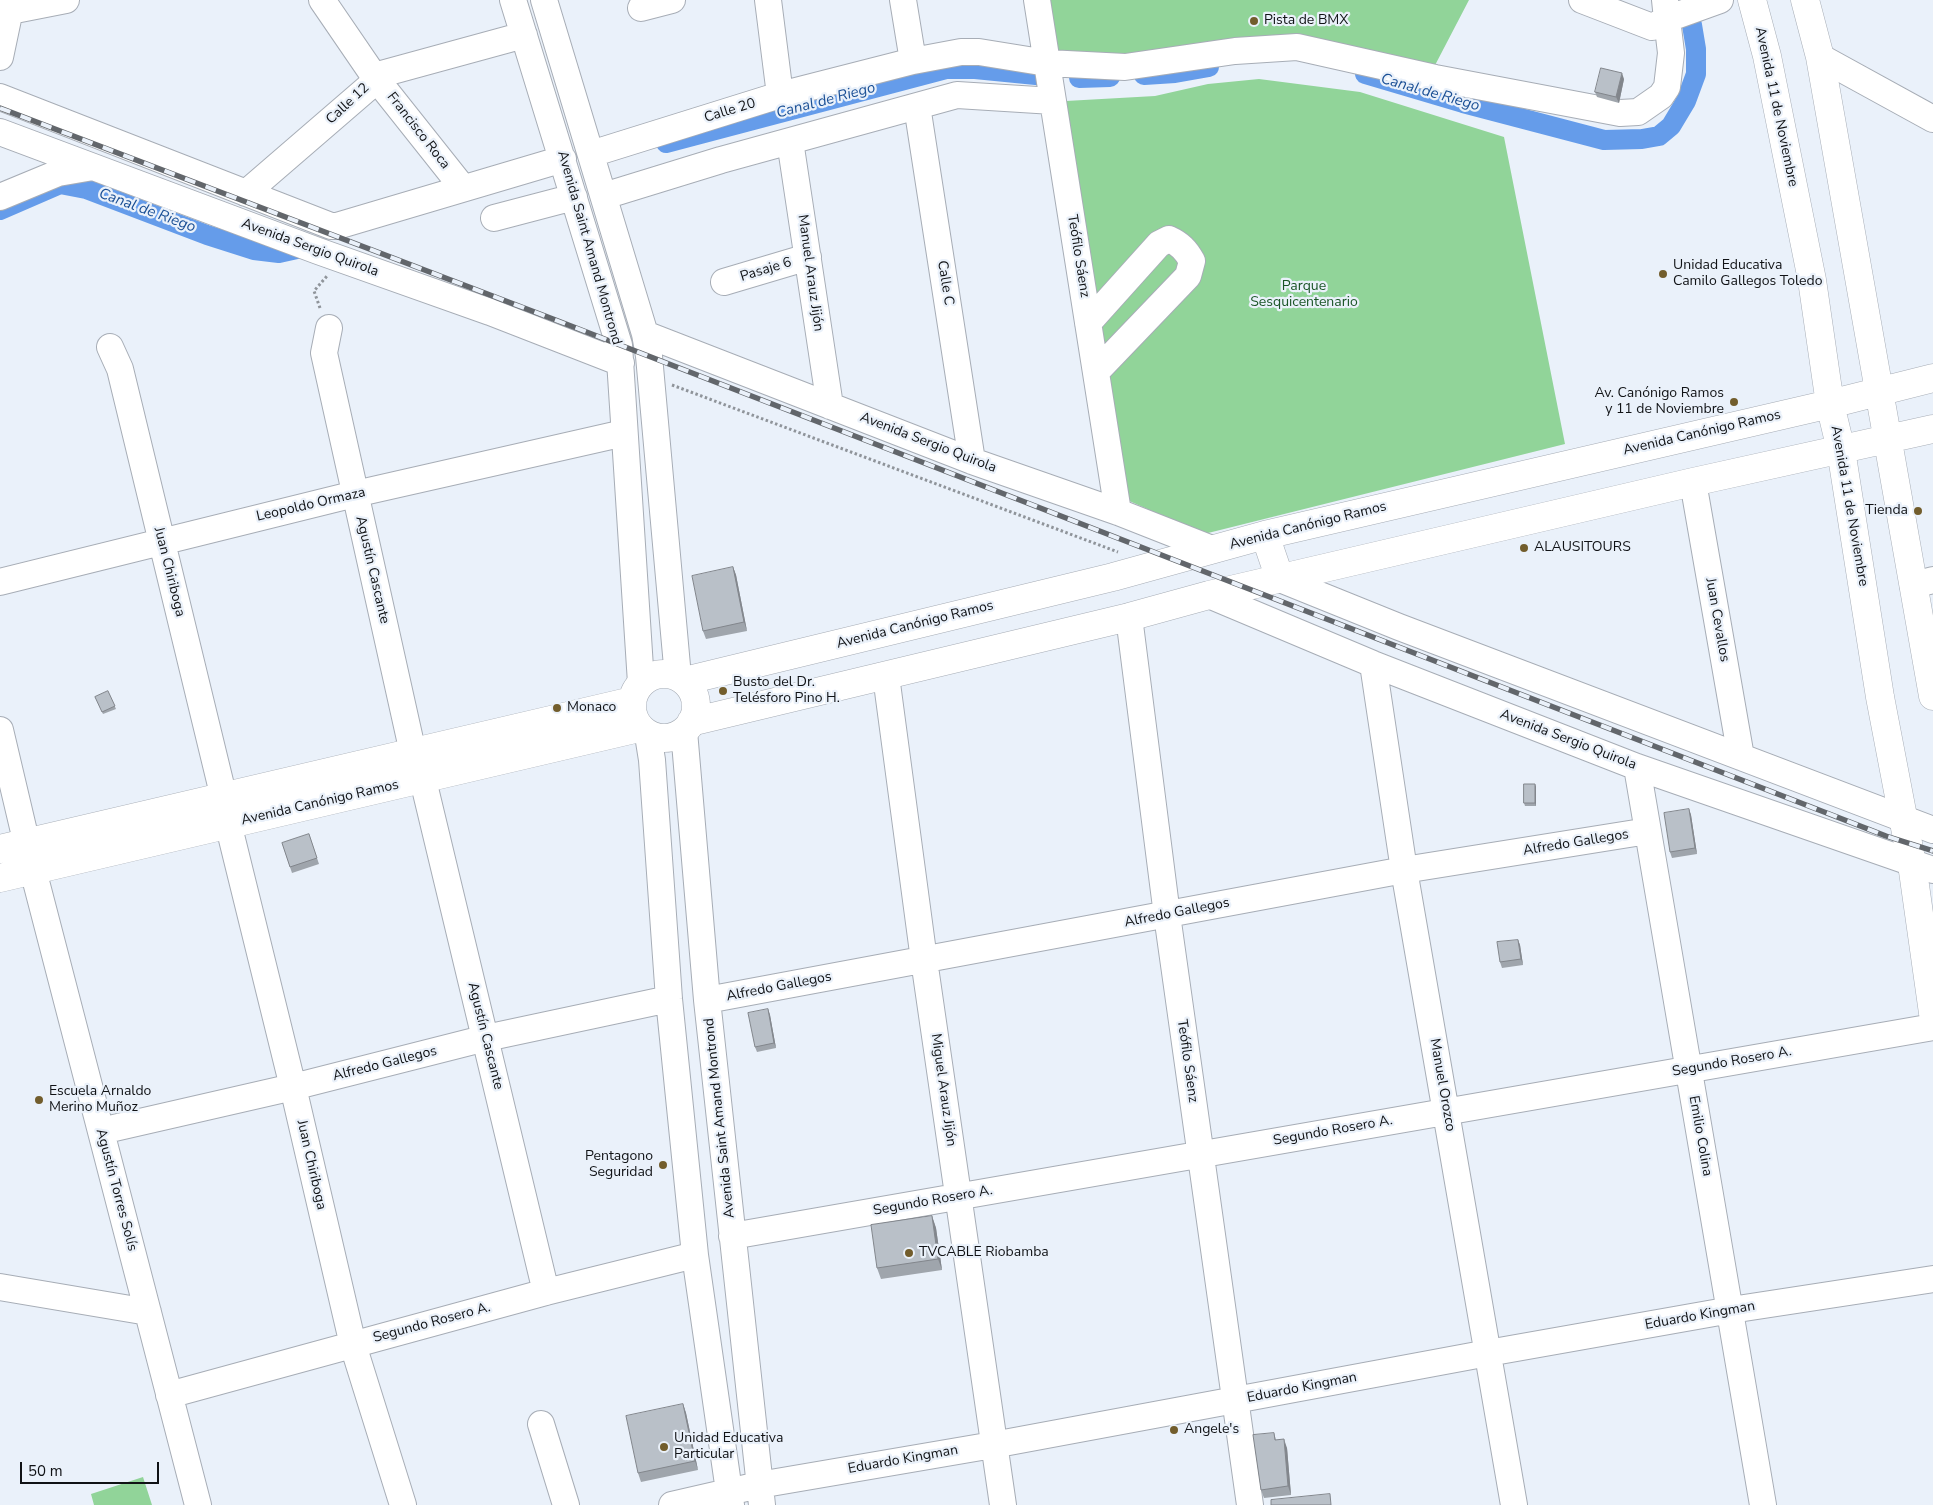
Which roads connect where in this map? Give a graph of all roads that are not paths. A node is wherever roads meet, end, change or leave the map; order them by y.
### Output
1 (66, 0) edge
2 (322, 0) edge
3 (513, 0) edge
4 (544, 0) edge
5 (672, 0) edge
6 (768, 0) edge
7 (903, 0) edge
8 (1037, 0) edge
9 (1582, 0) edge
10 (1720, 0) edge
11 (1752, 0) edge
12 (1805, 0) edge
13 (11, 5) edge
14 (641, 8) dead end
15 (1666, 9) edge
16 (524, 35) junction
17 (0, 57) edge
18 (1820, 58) junction
19 (913, 61) junction
20 (1047, 63) junction
21 (374, 76) junction
22 (780, 95) junction
23 (0, 97) edge
24 (1053, 101) junction
25 (917, 106) junction
26 (1933, 119) edge
27 (0, 132) edge
28 (790, 141) junction
29 (591, 154) junction
30 (563, 159) junction
31 (94, 166) junction
32 (463, 188) junction
33 (246, 192) junction
34 (604, 196) junction
35 (0, 197) edge
36 (574, 197) junction
37 (494, 218) dead end
38 (808, 257) junction
39 (724, 282) dead end
40 (325, 318) road end
41 (1088, 323) junction
42 (645, 334) junction
43 (110, 347) dead end
44 (621, 363) junction
45 (1096, 372) junction
46 (1933, 378) edge
47 (1878, 391) junction
48 (1830, 404) junction
49 (830, 406) junction
50 (1933, 429) edge
51 (624, 434) junction
52 (1887, 439) junction
53 (1841, 450) junction
54 (972, 461) junction
55 (1693, 482) junction
56 (355, 494) junction
57 (1118, 512) junction
58 (1265, 535) junction
59 (162, 541) junction
60 (1212, 549) junction
61 (1280, 579) junction
62 (0, 582) edge
63 (1923, 583) edge
64 (1209, 595) junction
65 (1129, 617) junction
66 (1373, 664) junction
67 (886, 676) junction
68 (681, 679) junction
69 (637, 692) junction
70 (1933, 696) edge
71 (688, 727) junction
72 (0, 730) edge
73 (644, 731) junction
74 (413, 753) junction
75 (1740, 757) junction
76 (1637, 767) junction
77 (423, 780) junction
78 (226, 811) junction
79 (1904, 819) junction
80 (1933, 830) edge
81 (1648, 831) junction
82 (28, 843) junction
83 (0, 849) edge
84 (1922, 867) edge
85 (34, 870) junction
86 (1404, 870) junction
87 (0, 878) edge
88 (1167, 916) junction
89 (924, 960) junction
90 (669, 999) junction
91 (707, 1000) junction
92 (1933, 1013) edge
93 (1933, 1027) edge
94 (486, 1038) junction
95 (1688, 1070) junction
96 (293, 1087) junction
97 (1446, 1112) junction
98 (101, 1131) junction
99 (1200, 1154) junction
100 (958, 1196) junction
101 (732, 1236) junction
102 (695, 1255) junction
103 (1933, 1278) edge
104 (0, 1287) edge
105 (546, 1292) junction
106 (1731, 1310) junction
107 (148, 1312) junction
108 (353, 1345) junction
109 (1488, 1353) junction
110 (169, 1395) junction
111 (1236, 1401) junction
112 (542, 1424) dead end
113 (993, 1445) junction
114 (761, 1495) edge
115 (730, 1498) edge
116 (198, 1505) edge
117 (403, 1505) edge
118 (566, 1505) edge
119 (672, 1505) edge
120 (1003, 1505) edge
121 (1250, 1505) edge
122 (1514, 1505) edge
123 (1764, 1505) edge

1 - 13 street
2 - 21 street, Francisco Roca
3 - 16 street, Avenida Saint Amand Montrond
4 - 29 street, Avenida Saint Amand Montrond
5 - 14 street
6 - 22 street
7 - 19 street
8 - 20 street, Teófilo Sáenz
9 - 15 street
10 - 15 street
11 - 48 main road, Avenida 11 de Noviembre
12 - 18 main road
13 - 17 street
15 - 20 street, Calle 20
16 - 21 street, Calle 12
16 - 30 street, Avenida Saint Amand Montrond
18 - 26 street
18 - 47 main road
19 - 20 street, Calle 20
19 - 22 street, Calle 20
20 - 24 street, Teófilo Sáenz
21 - 32 street, Francisco Roca
21 - 33 street, Calle 12
22 - 29 street, Calle 20
23 - 33 street, Avenida Sergio Quirola
24 - 25 street
24 - 41 street, Teófilo Sáenz
25 - 28 street
25 - 54 street, Calle C
27 - 31 street, Avenida Sergio Quirola
28 - 34 street
28 - 38 street, Manuel Arauz Jijón
29 - 34 street, Avenida Saint Amand Montrond
30 - 32 street
30 - 36 street, Avenida Saint Amand Montrond
31 - 35 street
31 - 44 street, Avenida Sergio Quirola
32 - 33 street, Avenida Sergio Quirola
34 - 42 street, Avenida Saint Amand Montrond
36 - 37 street
36 - 44 street, Avenida Saint Amand Montrond
38 - 39 street, Pasaje 6
38 - 49 street, Manuel Arauz Jijón
40 - 56 street, Agustín Cascante
41 - 45 street, Teófilo Sáenz
41 - 45 street
42 - 49 street, Avenida Sergio Quirola
42 - 68 street, Avenida Saint Amand Montrond
43 - 59 street, Juan Chiriboga
44 - 51 street, Avenida Saint Amand Montrond
45 - 57 street, Teófilo Sáenz
46 - 47 main road, Avenida Canónigo Ramos
47 - 48 main road, Avenida Canónigo Ramos
47 - 52 main road
48 - 53 main road, Avenida 11 de Noviembre
48 - 58 main road, Avenida Canónigo Ramos
49 - 54 street, Avenida Sergio Quirola
50 - 52 main road, Avenida Canónigo Ramos
51 - 56 street, Leopoldo Ormaza
51 - 69 street, Avenida Saint Amand Montrond
52 - 53 main road, Avenida Canónigo Ramos
52 - 63 main road
53 - 55 main road, Avenida Canónigo Ramos
53 - 79 main road, Avenida 11 de Noviembre
54 - 57 street, Avenida Sergio Quirola
55 - 61 main road, Avenida Canónigo Ramos
55 - 75 street, Juan Cevallos
56 - 59 street, Leopoldo Ormaza
56 - 74 street, Agustín Cascante
57 - 60 street, Avenida Sergio Quirola
58 - 60 main road, Avenida Canónigo Ramos
58 - 61 main road
59 - 62 street, Leopoldo Ormaza
59 - 78 street, Juan Chiriboga
60 - 68 main road, Avenida Canónigo Ramos
61 - 64 main road, Avenida Canónigo Ramos
61 - 75 street
63 - 70 main road
64 - 65 main road, Avenida Canónigo Ramos
64 - 66 street, Avenida Sergio Quirola
65 - 67 main road, Avenida Canónigo Ramos
65 - 88 street, Teófilo Sáenz
66 - 76 street, Avenida Sergio Quirola
66 - 86 street, Manuel Orozco
67 - 71 main road, Avenida Canónigo Ramos
67 - 89 street, Miguel Arauz Jijón
68 - 69 main road, Avenida Canónigo Ramos
68 - 71 main road
69 - 73 main road
69 - 74 main road, Avenida Canónigo Ramos
71 - 73 main road, Avenida Canónigo Ramos
71 - 91 street, Avenida Saint Amand Montrond
72 - 82 street, Agustín Torres Solís
73 - 77 main road, Avenida Canónigo Ramos
73 - 90 street
74 - 78 main road, Avenida Canónigo Ramos
75 - 79 street
76 - 81 street, Emilio Colina
76 - 84 street, Avenida Sergio Quirola
77 - 78 main road, Avenida Canónigo Ramos
77 - 94 street, Agustín Cascante
78 - 82 main road, Avenida Canónigo Ramos
78 - 85 main road, Avenida Canónigo Ramos
78 - 96 street, Juan Chiriboga
79 - 80 street
79 - 84 main road, Avenida 11 de Noviembre
81 - 86 street, Alfredo Gallegos
81 - 95 street, Emilio Colina
82 - 83 main road, Avenida Canónigo Ramos
82 - 85 street, Agustín Torres Solís
84 - 92 main road, Avenida 11 de Noviembre
85 - 87 main road, Avenida Canónigo Ramos
85 - 98 street, Agustín Torres Solís
86 - 88 street, Alfredo Gallegos
86 - 97 street, Manuel Orozco
88 - 89 street, Alfredo Gallegos
88 - 99 street, Teófilo Sáenz
89 - 91 street, Alfredo Gallegos
89 - 100 street, Miguel Arauz Jijón
90 - 94 street, Alfredo Gallegos
90 - 102 street
91 - 101 street, Avenida Saint Amand Montrond
93 - 95 street, Segundo Rosero A.
94 - 96 street, Alfredo Gallegos
94 - 105 street, Agustín Cascante
95 - 97 street, Segundo Rosero A.
95 - 106 street, Emilio Colina
96 - 98 street, Alfredo Gallegos
96 - 108 street, Juan Chiriboga
97 - 99 street, Segundo Rosero A.
97 - 109 street, Manuel Orozco
98 - 107 street, Agustín Torres Solís
99 - 100 street, Segundo Rosero A.
99 - 111 street, Teófilo Sáenz
100 - 101 street, Segundo Rosero A.
100 - 113 street, Miguel Arauz Jijón
101 - 114 street, Avenida Saint Amand Montrond
102 - 105 street, Segundo Rosero A.
102 - 115 street
103 - 106 street, Eduardo Kingman
104 - 107 street
105 - 108 street, Segundo Rosero A.
106 - 109 street, Eduardo Kingman
106 - 123 street, Emilio Colina
107 - 110 street, Agustín Torres Solís
108 - 110 street, Segundo Rosero A.
108 - 117 street, Juan Chiriboga
109 - 111 street, Eduardo Kingman
109 - 122 street, Manuel Orozco
110 - 116 street, Agustín Torres Solís
111 - 113 street, Eduardo Kingman
111 - 121 street, Teófilo Sáenz
112 - 118 street
113 - 114 street, Eduardo Kingman
113 - 120 street, Miguel Arauz Jijón
114 - 115 street, Eduardo Kingman
115 - 119 street, Eduardo Kingman

